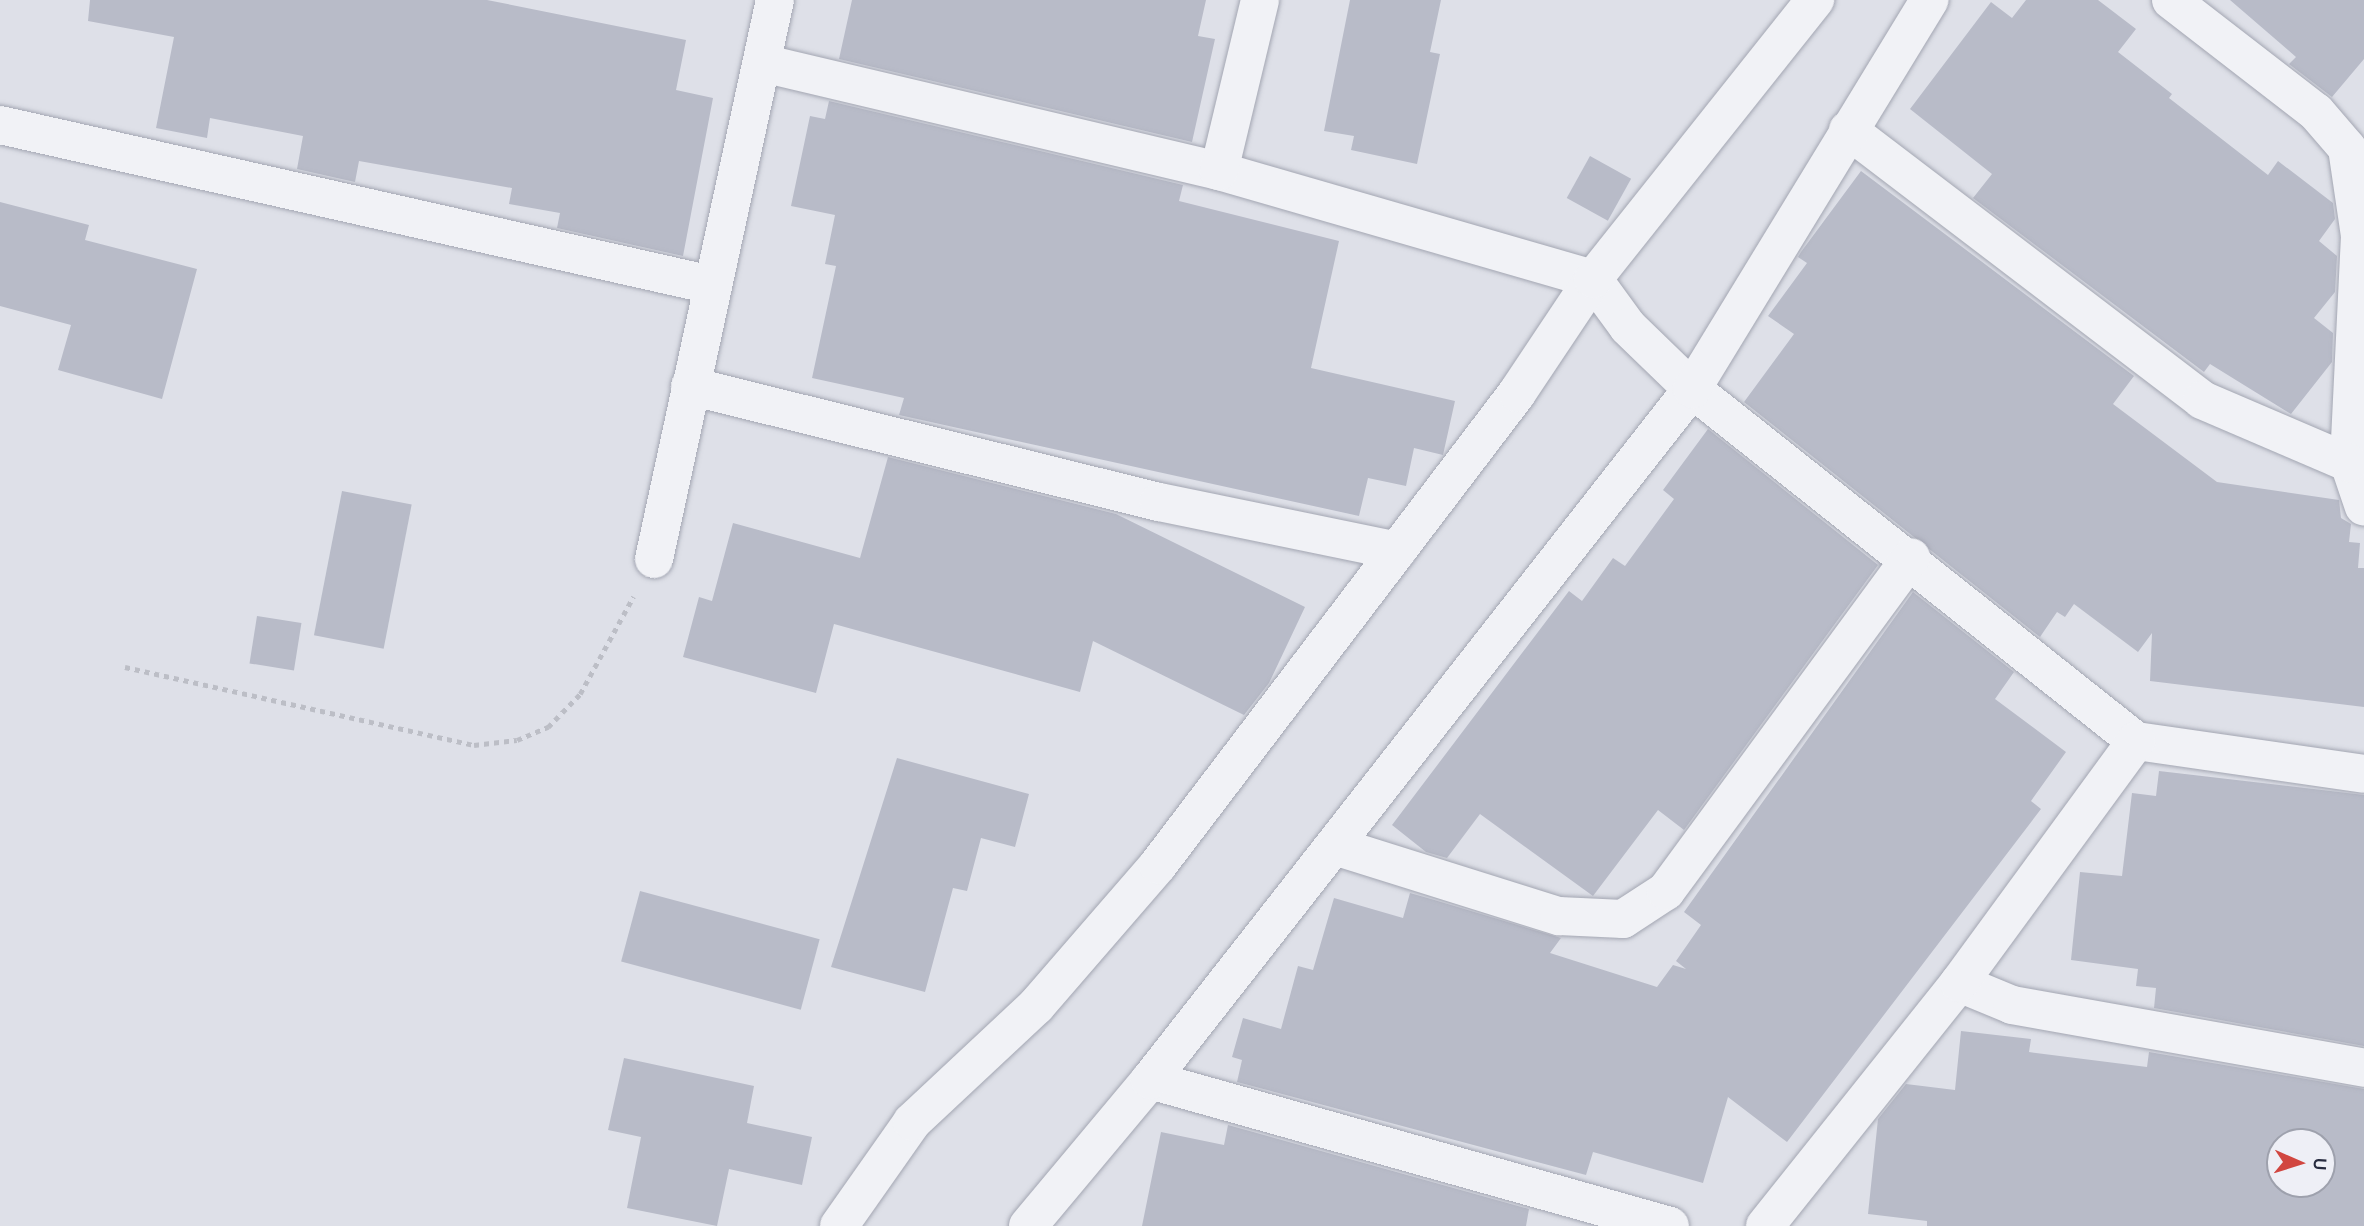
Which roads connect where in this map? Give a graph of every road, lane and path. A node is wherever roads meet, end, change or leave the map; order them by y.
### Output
1 (775, 0) edge
2 (1260, 0) edge
3 (1815, 0) edge
4 (1929, 0) edge
5 (2171, 0) edge
6 (762, 63) junction
7 (0, 125) edge
8 (1848, 130) junction
9 (1219, 171) junction
10 (1593, 279) junction
11 (712, 285) junction
12 (690, 386) junction
13 (1692, 389) junction
14 (2348, 463) junction
15 (2364, 507) edge
16 (1397, 551) junction
17 (1911, 557) junction
18 (654, 559) joint
19 (125, 667) dead end
20 (2136, 741) junction
21 (2364, 774) edge
22 (1335, 846) junction
23 (1959, 983) junction
24 (2364, 1068) edge
25 (1150, 1080) junction
26 (839, 1226) edge
27 (1028, 1226) edge
28 (1670, 1226) edge
29 (1765, 1226) edge

1 - 6 street
2 - 9 street
3 - 10 street
4 - 8 street
5 - 14 street
6 - 9 street
6 - 11 street
7 - 11 street
8 - 13 street
8 - 14 street
9 - 10 street
10 - 13 street
10 - 16 street
11 - 12 street
12 - 16 street
12 - 18 street
13 - 17 street
13 - 22 street
14 - 15 street
16 - 26 street
17 - 20 street
17 - 22 street
18 - 19 path
20 - 21 street
20 - 23 street
22 - 25 street
23 - 24 street
23 - 29 street
25 - 27 street
25 - 28 street

